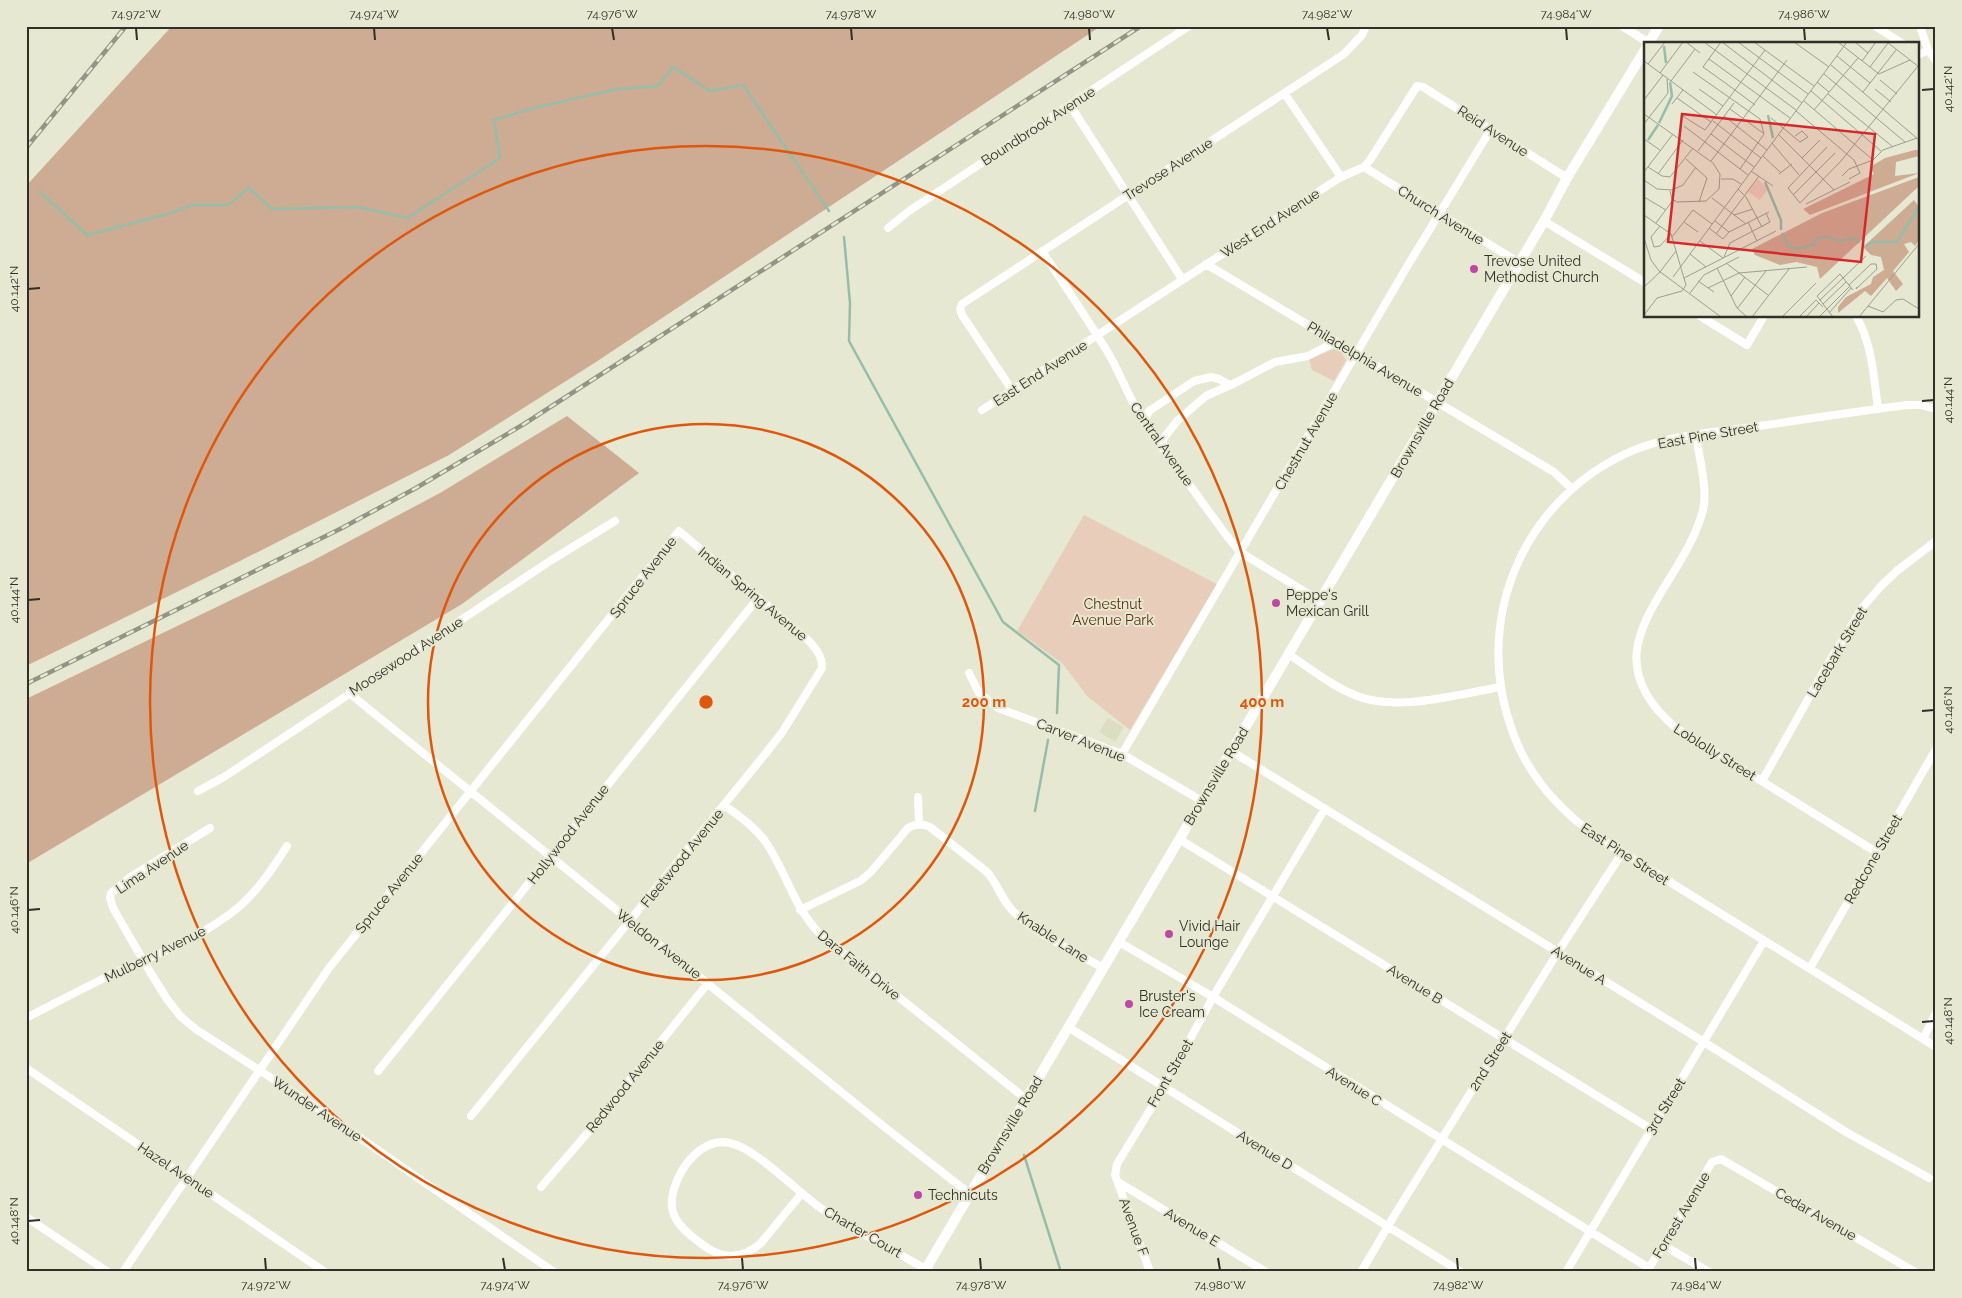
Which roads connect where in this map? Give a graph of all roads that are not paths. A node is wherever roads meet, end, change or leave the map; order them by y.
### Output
1 (1189, 26) edge
2 (1366, 26) edge
3 (1622, 26) edge
4 (1659, 26) edge
5 (1875, 26) edge
6 (1920, 26) edge
7 (1644, 42) edge
8 (1650, 42) edge
9 (1900, 42) edge
10 (1928, 50) junction
11 (1644, 52) edge
12 (1920, 54) edge
13 (1936, 61) edge
14 (1285, 94) junction
15 (1070, 105) junction
16 (1491, 130) junction
17 (1364, 167) junction
18 (1341, 177) junction
19 (1567, 178) junction
20 (1127, 195) junction
21 (1440, 215) junction
22 (1544, 221) junction
23 (888, 228) dead end
24 (1042, 251) junction
25 (1518, 262) junction
26 (1206, 264) junction
27 (1182, 280) junction
28 (1644, 282) edge
29 (1703, 318) edge
30 (1763, 318) edge
31 (1857, 318) edge
32 (1097, 336) junction
33 (1335, 342) junction
34 (1356, 355) junction
35 (1230, 385) junction
36 (1012, 390) junction
37 (1437, 402) junction
38 (1936, 408) edge
39 (1878, 409) junction
40 (982, 410) dead end
41 (1144, 422) junction
42 (1696, 435) junction
43 (1163, 449) junction
44 (1572, 489) junction
45 (614, 521) dead end
46 (679, 531) joint
47 (1936, 541) edge
48 (1240, 552) junction
49 (758, 598) junction
50 (1320, 601) junction
51 (1288, 654) junction
52 (822, 661) joint
53 (969, 673) dead end
54 (1501, 688) junction
55 (349, 693) junction
56 (1936, 749) edge
57 (1231, 751) junction
58 (1122, 754) junction
59 (1762, 781) junction
60 (198, 791) dead end
61 (471, 792) junction
62 (918, 796) dead end
63 (1202, 801) junction
64 (724, 805) junction
65 (1324, 810) junction
66 (919, 824) junction
67 (210, 828) dead end
68 (1179, 839) junction
69 (287, 846) dead end
70 (1876, 852) junction
71 (1622, 853) junction
72 (550, 856) junction
73 (1272, 897) junction
74 (800, 910) junction
75 (116, 914) joint
76 (630, 921) junction
77 (1764, 941) junction
78 (1119, 942) junction
79 (1558, 952) junction
80 (144, 961) junction
81 (1103, 968) junction
82 (1810, 968) junction
83 (708, 983) junction
84 (1213, 997) junction
85 (1936, 1013) edge
86 (26, 1018) edge
87 (1068, 1027) junction
88 (1505, 1039) junction
89 (1923, 1039) junction
90 (1704, 1042) junction
91 (1936, 1047) edge
92 (26, 1068) edge
93 (378, 1070) dead end
94 (260, 1071) junction
95 (1164, 1087) junction
96 (1026, 1100) junction
97 (471, 1116) dead end
98 (1651, 1129) junction
99 (1442, 1139) junction
100 (1716, 1160) joint
101 (188, 1177) junction
102 (1929, 1178) dead end
103 (1118, 1182) junction
104 (541, 1187) dead end
105 (802, 1193) junction
106 (970, 1194) junction
107 (26, 1217) edge
108 (1388, 1226) junction
109 (1590, 1230) junction
110 (1663, 1245) junction
111 (1648, 1270) edge
112 (927, 1271) edge
113 (108, 1272) edge
114 (123, 1272) edge
115 (325, 1272) edge
116 (554, 1272) edge
117 (1150, 1272) edge
118 (1266, 1272) edge
119 (1361, 1272) edge
120 (1461, 1272) edge
121 (1566, 1272) edge
122 (1709, 1272) edge
123 (1915, 1272) edge

1 - 15 street, Boundbrook Avenue
2 - 14 street, Trevose Avenue
3 - 7 street
4 - 8 street, Brownsville Road
5 - 9 street
6 - 10 street
10 - 12 street
10 - 13 street
11 - 19 street, Brownsville Road
14 - 18 street
14 - 20 street, Trevose Avenue
15 - 20 street
15 - 23 street, Boundbrook Avenue
16 - 17 street, Reid Avenue
16 - 19 street, Reid Avenue
16 - 21 street, Chestnut Avenue
17 - 18 street, West End Avenue
17 - 21 street, Church Avenue
18 - 26 street, West End Avenue
19 - 22 street, Brownsville Road
20 - 24 street, Trevose Avenue
20 - 27 street
21 - 25 street, Church Avenue
21 - 34 street, Chestnut Avenue
22 - 25 street, Brownsville Road
22 - 28 street
24 - 32 street, Central Avenue
24 - 36 street, Trevose Avenue
25 - 37 street, Brownsville Road
26 - 27 street, West End Avenue
26 - 33 street, Philadelphia Avenue
27 - 32 street, West End Avenue
29 - 30 street
31 - 39 street
32 - 36 street, East End Avenue
32 - 41 street, Central Avenue
33 - 34 street, Philadelphia Avenue
33 - 35 street
34 - 37 street, Philadelphia Avenue
34 - 48 street, Chestnut Avenue
35 - 41 street
35 - 43 street
36 - 40 street, East End Avenue
37 - 44 street, Philadelphia Avenue
37 - 50 street, Brownsville Road
38 - 39 street, East Pine Street
39 - 42 street, East Pine Street
41 - 43 street, Central Avenue
42 - 44 street, East Pine Street
42 - 59 street, Loblolly Street
43 - 48 street, Central Avenue
44 - 54 street, East Pine Street
45 - 55 street, Moosewood Avenue
46 - 49 street, Indian Spring Avenue
46 - 61 street, Spruce Avenue
47 - 59 street, Lacebark Street
48 - 50 street, Central Avenue
48 - 58 street, Chestnut Avenue
49 - 52 street, Indian Spring Avenue
49 - 72 street, Hollywood Avenue
50 - 51 street, Brownsville Road
51 - 54 street
51 - 57 street, Brownsville Road
52 - 64 street, Fleetwood Avenue
53 - 58 street, Carver Avenue
54 - 71 street, East Pine Street
55 - 60 street, Moosewood Avenue
55 - 61 street, Weldon Avenue
56 - 70 street, Redcone Street
57 - 63 street, Brownsville Road
57 - 65 street, Avenue A
58 - 63 street, Carver Avenue
59 - 70 street, Loblolly Street
61 - 72 street, Weldon Avenue
61 - 94 street, Spruce Avenue
62 - 66 street
63 - 68 street, Brownsville Road
64 - 74 street, Dara Faith Drive
64 - 76 street, Fleetwood Avenue
65 - 73 street, Front Street
65 - 79 street, Avenue A
66 - 74 street
66 - 81 street, Knable Lane
67 - 75 street, Lima Avenue
68 - 73 street, Avenue B
68 - 78 street, Brownsville Road
69 - 80 street, Mulberry Avenue
70 - 82 street, Redcone Street
71 - 77 street, East Pine Street
71 - 79 street, 2nd Street
72 - 76 street, Weldon Avenue
72 - 93 street, Hollywood Avenue
73 - 84 street, Front Street
73 - 88 street, Avenue B
74 - 96 street, Dara Faith Drive
75 - 80 street, Wunder Avenue
76 - 83 street, Weldon Avenue
76 - 97 street, Fleetwood Avenue
77 - 82 street, East Pine Street
77 - 90 street, 3rd Street
78 - 81 street, Brownsville Road
78 - 84 street, Avenue C
79 - 88 street, 2nd Street
79 - 90 street, Avenue A
80 - 86 street, Mulberry Avenue
80 - 94 street, Wunder Avenue
81 - 87 street, Brownsville Road
82 - 89 street, East Pine Street
83 - 104 street, Redwood Avenue
83 - 106 street, Weldon Avenue
84 - 95 street, Front Street
84 - 99 street, Avenue C
85 - 89 street
87 - 95 street, Avenue D
87 - 96 street, Brownsville Road
88 - 98 street, Avenue B
88 - 99 street, 2nd Street
89 - 91 street, East Pine Street
90 - 98 street, 3rd Street
90 - 102 street, Avenue A
92 - 101 street, Hazel Avenue
94 - 101 street, Spruce Avenue
94 - 116 street, Wunder Avenue
95 - 103 street, Front Street
95 - 108 street, Avenue D
96 - 106 street, Brownsville Road
98 - 109 street, 3rd Street
99 - 108 street, 2nd Street
99 - 109 street, Avenue C
100 - 110 street, Forrest Avenue
100 - 123 street, Cedar Avenue
101 - 114 street, Spruce Avenue
101 - 115 street, Hazel Avenue
103 - 117 street, Avenue F
103 - 118 street, Avenue E
105 - 105 street, Charter Court
105 - 112 street, Charter Court
106 - 112 street, Brownsville Road
107 - 113 street
108 - 119 street, 2nd Street
108 - 120 street, Avenue D
109 - 111 street, Avenue C
109 - 121 street, 3rd Street
110 - 111 street, Forrest Avenue
110 - 122 street

